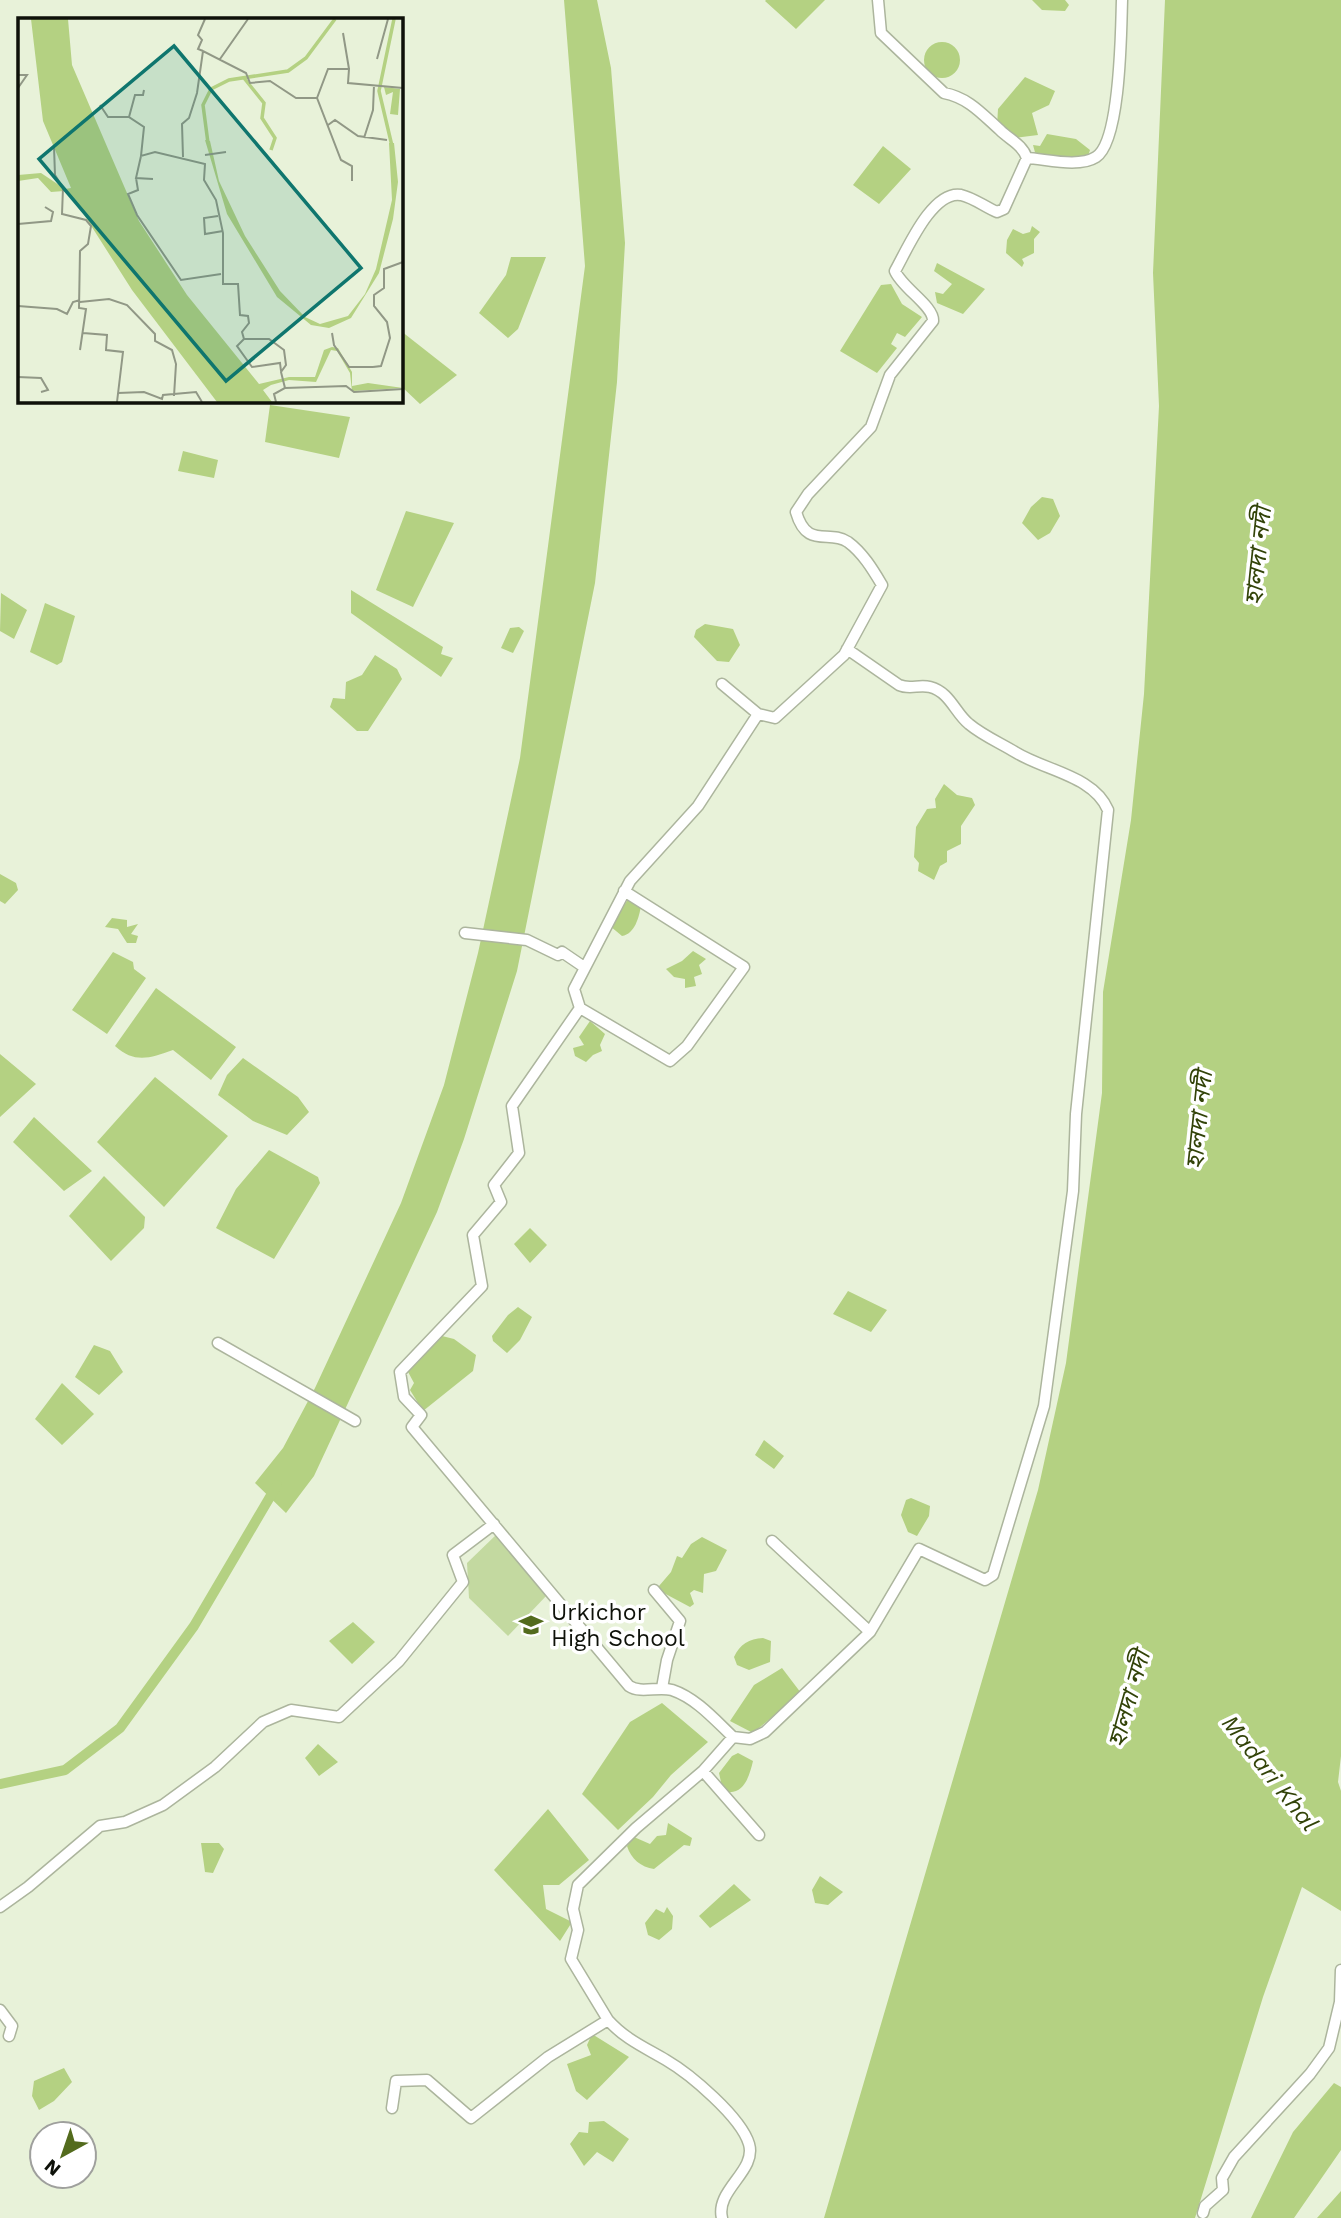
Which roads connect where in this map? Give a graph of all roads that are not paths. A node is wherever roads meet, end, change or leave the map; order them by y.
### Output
1 (878, 0) edge
2 (1122, 0) edge
3 (1027, 158) junction
4 (847, 649) junction
5 (722, 684) dead end
6 (758, 713) junction
7 (624, 891) junction
8 (465, 933) dead end
9 (584, 967) junction
10 (580, 1008) junction
11 (218, 1343) dead end
12 (355, 1421) dead end
13 (494, 1524) junction
14 (772, 1541) dead end
15 (654, 1590) dead end
16 (870, 1632) junction
17 (662, 1688) junction
18 (733, 1737) junction
19 (703, 1771) junction
20 (759, 1835) dead end
21 (0, 1907) edge
22 (1341, 1970) edge
23 (0, 2010) edge
24 (608, 2021) junction
25 (9, 2036) dead end
26 (392, 2108) dead end
27 (1203, 2213) dead end
28 (722, 2218) edge

1 - 3 street
2 - 3 street
3 - 4 street
4 - 6 street
4 - 16 street
5 - 6 street
6 - 7 street
7 - 9 street
7 - 10 street
8 - 9 street
9 - 10 street
10 - 13 street
11 - 12 street
13 - 17 street
13 - 21 street
14 - 16 street
15 - 17 street
16 - 18 street
17 - 18 street
18 - 19 street
19 - 20 street
19 - 24 street
22 - 27 street
23 - 25 street
24 - 26 street
24 - 28 street

